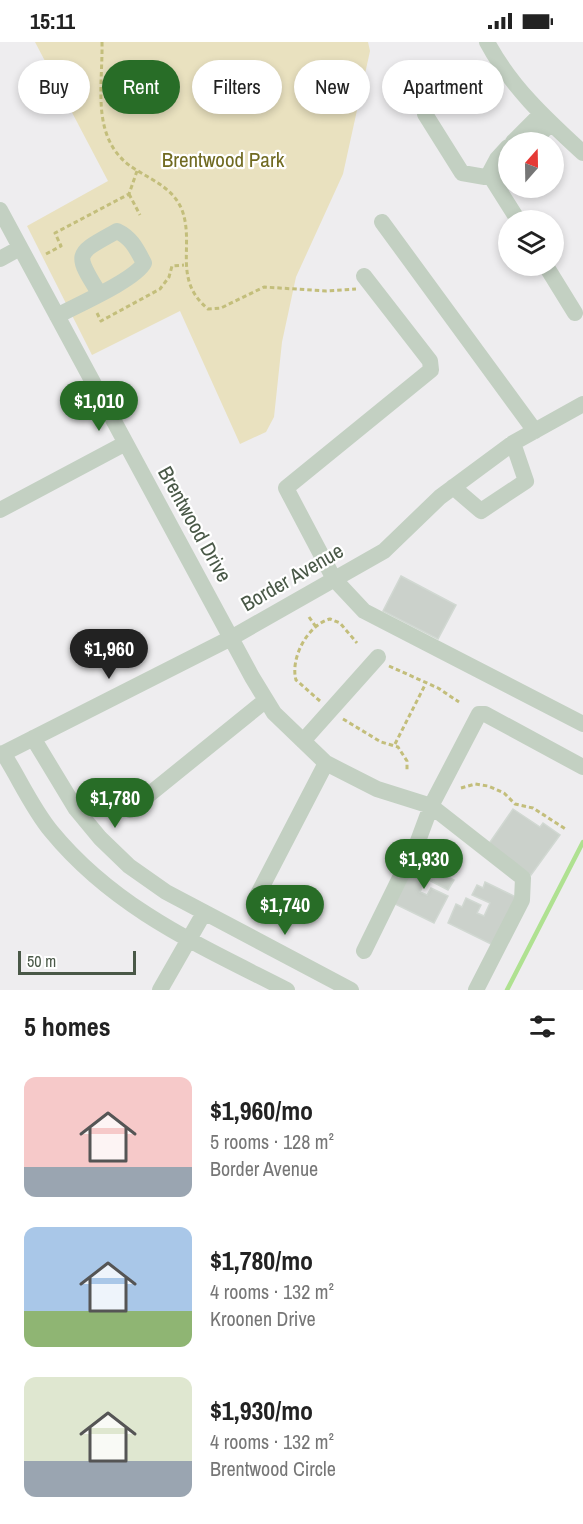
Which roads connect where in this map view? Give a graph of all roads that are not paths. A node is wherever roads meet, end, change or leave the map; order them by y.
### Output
1 (487, 42) edge
2 (425, 114) dead end
3 (546, 119) junction
4 (527, 132) edge
5 (538, 132) edge
6 (583, 153) edge
7 (498, 158) edge
8 (498, 170) edge
9 (489, 174) junction
10 (0, 210) edge
11 (512, 210) edge
12 (382, 222) dead end
13 (20, 248) junction
14 (0, 259) edge
15 (552, 276) edge
16 (368, 282) road end
17 (99, 293) dead end
18 (575, 313) dead end
19 (57, 316) junction
20 (583, 404) edge
21 (535, 431) junction
22 (513, 442) junction
23 (124, 444) junction
24 (453, 487) junction
25 (0, 510) edge
26 (334, 579) junction
27 (231, 638) junction
28 (382, 661) road end
29 (267, 700) junction
30 (583, 724) edge
31 (33, 738) junction
32 (303, 741) junction
33 (2, 754) edge
34 (326, 763) junction
35 (583, 767) edge
36 (431, 806) junction
37 (130, 810) dead end
38 (257, 896) dead end
39 (204, 913) junction
40 (189, 940) junction
41 (364, 951) dead end
42 (160, 990) edge
43 (287, 990) edge
44 (351, 990) edge
45 (476, 990) edge

1 - 3 street
2 - 9 street
3 - 4 street
3 - 5 street
3 - 6 street
7 - 9 street
8 - 9 street
9 - 11 street
10 - 13 street, Brentwood Drive
12 - 21 street
13 - 14 street
13 - 19 street, Brentwood Drive
15 - 18 street
16 - 26 street
17 - 19 street
19 - 23 street, Brentwood Drive
20 - 21 street, Border Avenue
21 - 22 street, Border Avenue
22 - 24 street, Border Avenue
22 - 24 street
23 - 25 street
23 - 27 street, Brentwood Drive
24 - 26 street, Border Avenue
26 - 27 street, Border Avenue
26 - 30 street
27 - 29 street, Brentwood Drive
27 - 31 street, Border Avenue
28 - 32 street
29 - 32 street, Brentwood Drive
29 - 37 street
31 - 33 street, Border Avenue
31 - 39 street
32 - 34 street, Brentwood Drive
33 - 40 street
34 - 36 street, Brentwood Drive
34 - 38 street
35 - 36 street
36 - 41 street
36 - 45 street
39 - 40 street
39 - 44 street
40 - 42 street
40 - 43 street

